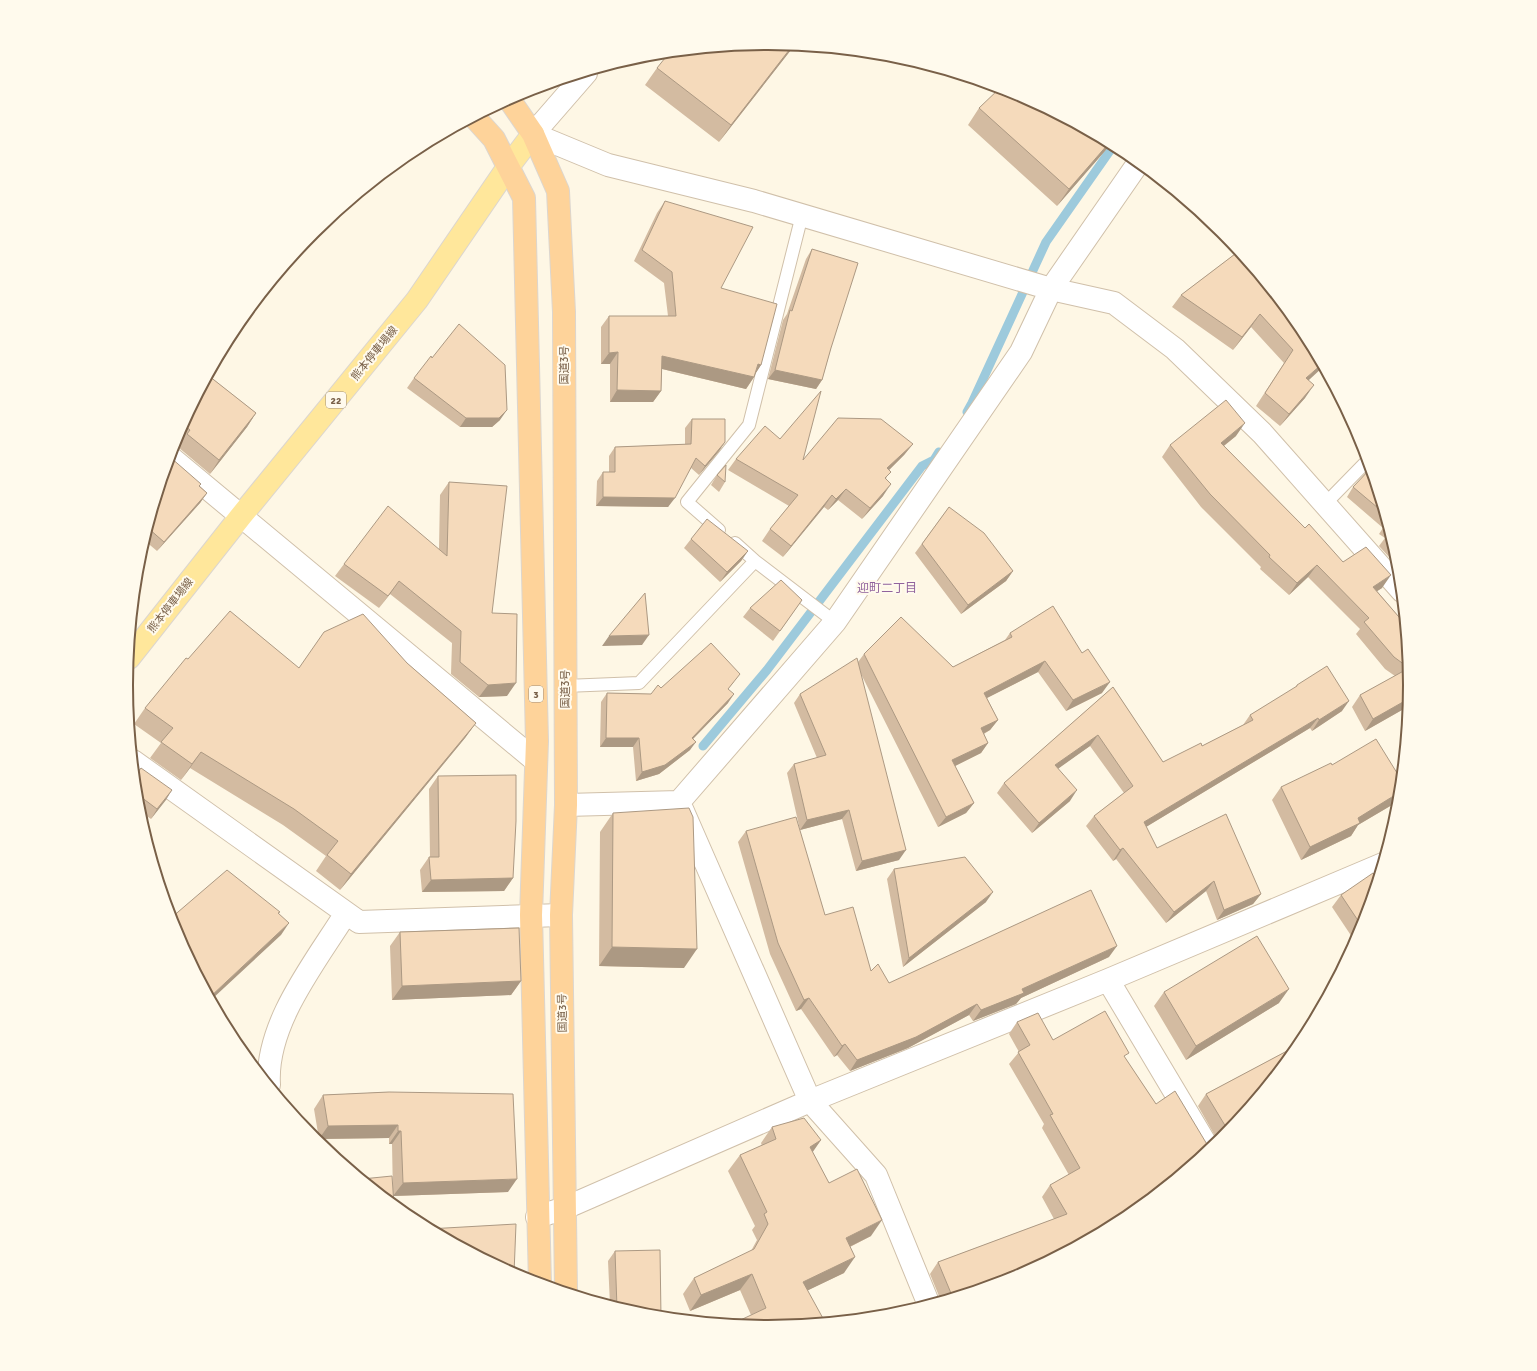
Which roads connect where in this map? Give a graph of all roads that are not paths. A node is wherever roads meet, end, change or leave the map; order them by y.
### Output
1 (581, 79) edge
2 (512, 104) edge
3 (478, 121) edge
4 (533, 134) junction
5 (508, 167) junction
6 (1136, 167) edge
7 (802, 215) junction
8 (1051, 289) junction
9 (174, 461) edge
10 (1364, 464) edge
11 (1325, 504) junction
12 (241, 516) junction
13 (755, 561) junction
14 (1396, 584) edge
15 (835, 622) junction
16 (134, 652) edge
17 (565, 686) junction
18 (536, 761) junction
19 (138, 764) edge
20 (679, 802) junction
21 (566, 805) junction
22 (1373, 873) edge
23 (346, 912) junction
24 (530, 915) junction
25 (561, 915) junction
26 (1108, 980) junction
27 (269, 1078) edge
28 (810, 1101) junction
29 (1207, 1146) edge
30 (565, 1208) junction
31 (537, 1217) junction
32 (540, 1278) edge
33 (566, 1288) edge
34 (927, 1300) edge

1 - 4 street
2 - 4 highway, 国道3号
3 - 5 highway, 3
4 - 5 main road, 熊本停車場線 / 22
4 - 7 street
4 - 17 highway, 国道3号
5 - 12 main road, 熊本停車場線 / 22
5 - 18 highway, 3
6 - 8 street
7 - 8 street
7 - 13 lane
8 - 11 street
8 - 15 street
9 - 12 street
10 - 11 lane
11 - 14 street
12 - 16 main road, 熊本停車場線 / 22
12 - 18 street
13 - 15 lane
13 - 17 lane
15 - 20 street
17 - 21 highway, 国道3号
18 - 24 highway, 3
19 - 23 street
20 - 21 street
20 - 28 street
21 - 25 highway, 国道3号
22 - 26 street
23 - 24 street
23 - 27 street
24 - 25 street
24 - 31 highway, 3
25 - 30 highway, 国道3号
26 - 28 street
26 - 29 street
28 - 30 street
28 - 34 street
30 - 31 street
30 - 33 highway, 国道3号
31 - 32 highway, 3

